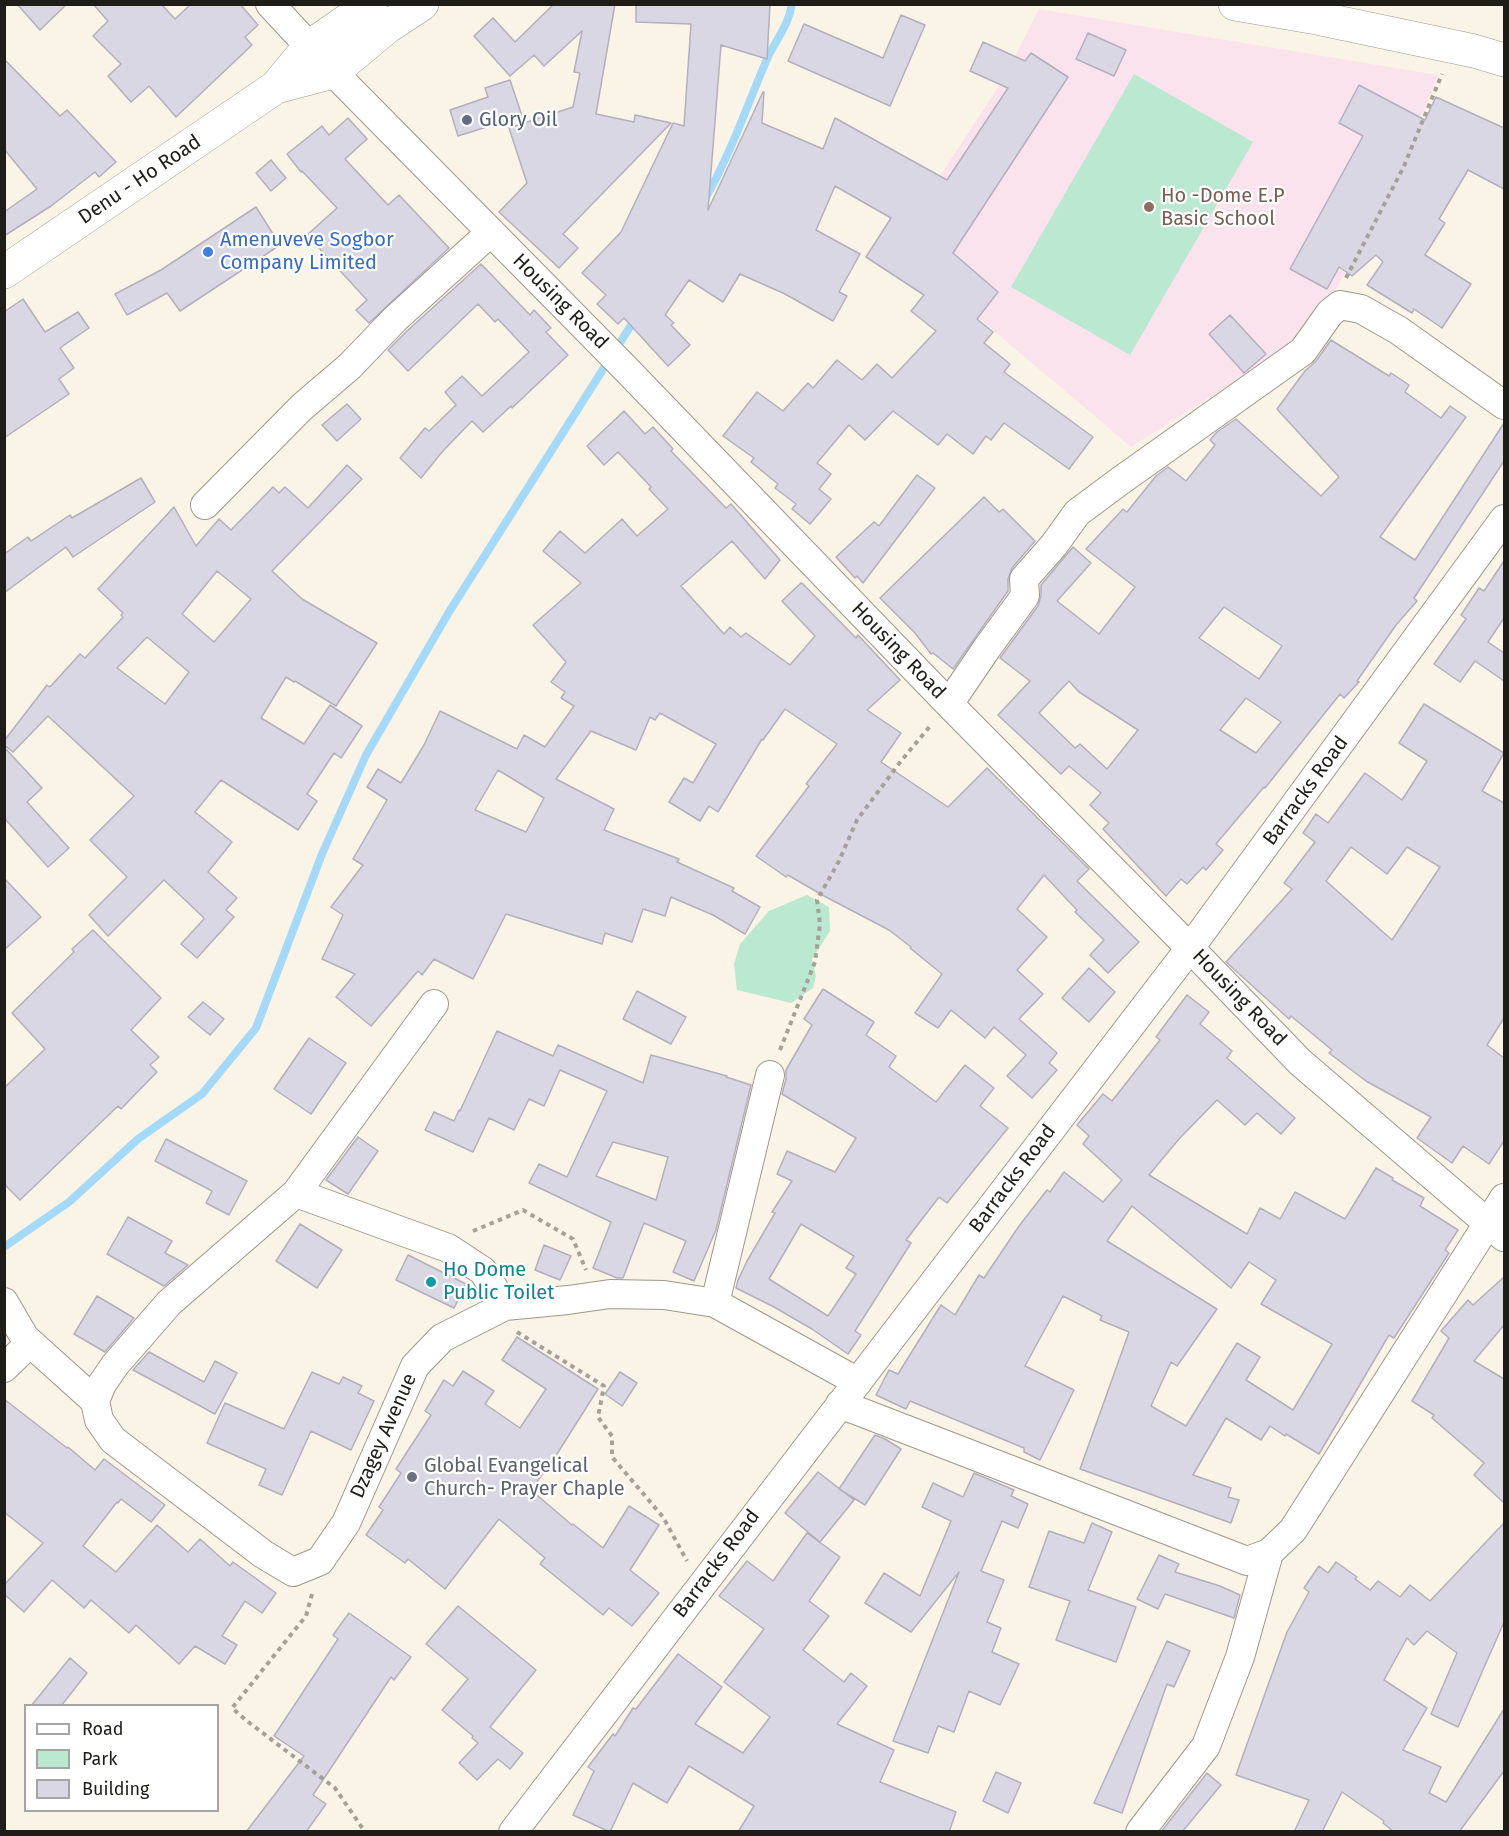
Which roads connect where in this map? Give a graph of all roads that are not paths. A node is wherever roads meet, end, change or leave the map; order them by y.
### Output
1 (270, 4) edge
2 (371, 4) edge
3 (422, 4) edge
4 (1235, 4) edge
5 (309, 47) junction
6 (1504, 60) edge
7 (333, 72) junction
8 (276, 87) junction
9 (490, 232) junction
10 (4, 272) edge
11 (1504, 405) edge
12 (205, 504) dead end
13 (1504, 519) edge
14 (949, 704) junction
15 (1190, 948) junction
16 (434, 1004) dead end
17 (770, 1075) road end
18 (296, 1193) junction
19 (1504, 1198) edge
20 (1497, 1231) edge
21 (4, 1302) edge
22 (715, 1303) junction
23 (497, 1310) junction
24 (30, 1343) junction
25 (4, 1368) edge
26 (858, 1382) junction
27 (840, 1404) junction
28 (97, 1411) junction
29 (1269, 1553) junction
30 (513, 1832) edge
31 (1140, 1832) edge

1 - 5 street, Housing Road
2 - 5 main road, Denu - Ho Road
3 - 7 main road, Denu - Ho Road
4 - 6 main road
5 - 7 street, Housing Road
5 - 8 main road, Denu - Ho Road
7 - 8 main road, Denu - Ho Road
7 - 9 street, Housing Road
8 - 10 main road, Denu - Ho Road
9 - 12 street
9 - 14 street, Housing Road
11 - 14 street
13 - 15 street, Barracks Road
14 - 15 street, Housing Road
15 - 20 street, Housing Road
15 - 26 street, Barracks Road
16 - 18 street
17 - 22 street
18 - 23 street
18 - 28 street
19 - 20 street
20 - 29 street
21 - 24 street
22 - 23 street, Dzagey Avenue
22 - 26 street, Dzagey Avenue
23 - 28 street, Dzagey Avenue
24 - 25 street
24 - 28 street
26 - 27 street, Barracks Road
27 - 29 street
27 - 30 street, Barracks Road
29 - 31 street

